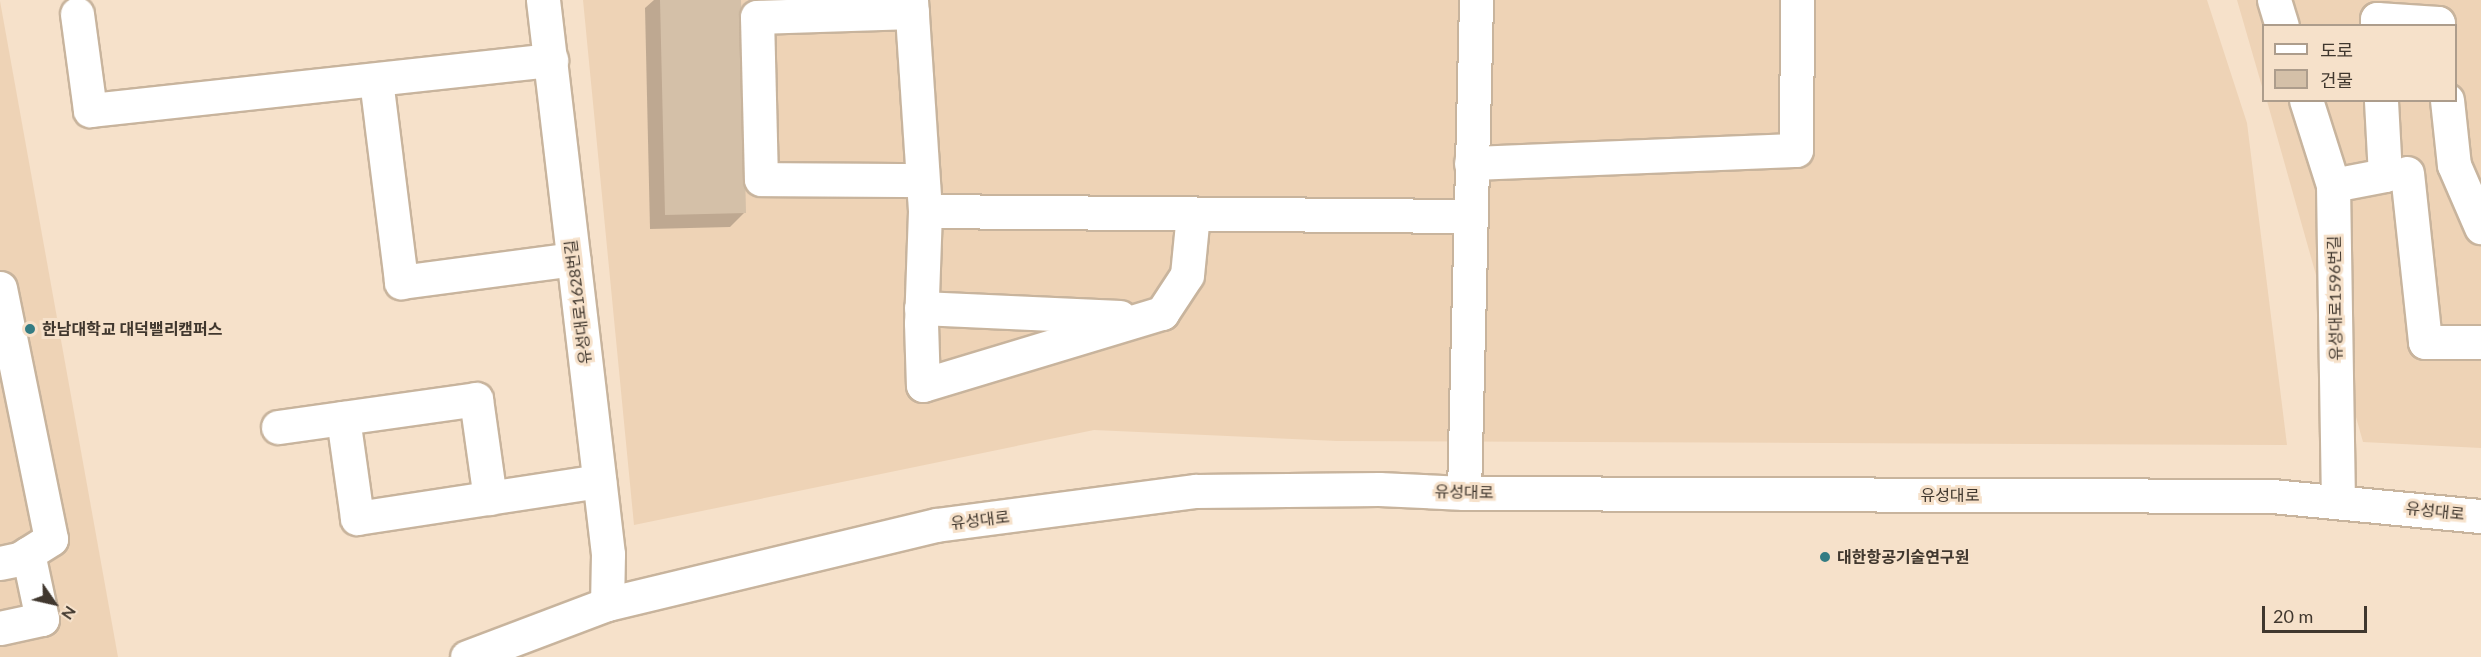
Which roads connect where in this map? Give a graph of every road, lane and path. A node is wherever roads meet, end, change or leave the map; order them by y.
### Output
1 (543, 0) edge
2 (1476, 0) edge
3 (1797, 0) edge
4 (2274, 0) edge
5 (911, 6) edge
6 (77, 14) dead end
7 (2281, 24) edge
8 (2377, 24) edge
9 (2438, 24) edge
10 (551, 60) junction
11 (376, 80) junction
12 (2307, 102) edge
13 (2381, 102) edge
14 (2447, 102) edge
15 (1471, 163) junction
16 (2454, 165) junction
17 (2396, 174) junction
18 (2333, 185) junction
19 (924, 195) junction
20 (1194, 214) junction
21 (1469, 216) junction
22 (2481, 227) edge
23 (573, 259) junction
24 (0, 288) edge
25 (921, 308) junction
26 (1145, 318) junction
27 (2481, 342) edge
28 (344, 418) junction
29 (278, 427) dead end
30 (599, 481) junction
31 (1464, 493) junction
32 (490, 498) junction
33 (2338, 500) junction
34 (2481, 516) edge
35 (14, 558) edge
36 (607, 604) junction
37 (0, 628) edge
38 (467, 657) edge

1 - 10 main road, 유성대로1628번길
2 - 15 main road
3 - 15 main road
4 - 7 main road
5 - 19 main road
5 - 19 main road
6 - 11 main road
8 - 9 main road
10 - 11 main road
10 - 23 main road, 유성대로1628번길
11 - 23 main road
12 - 18 main road, 유성대로1596번길
13 - 17 main road
14 - 16 main road
15 - 21 main road
16 - 17 main road
16 - 22 main road
17 - 18 main road
17 - 27 main road
18 - 33 main road, 유성대로1596번길
19 - 20 main road
19 - 25 main road
20 - 21 main road
20 - 26 main road
21 - 31 main road
23 - 30 main road, 유성대로1628번길
24 - 35 main road
25 - 26 main road
25 - 26 main road
28 - 29 main road
28 - 32 main road
28 - 32 main road
30 - 32 main road
30 - 36 main road, 유성대로1628번길
31 - 33 main road, 유성대로
31 - 36 main road, 유성대로
33 - 34 main road, 유성대로
35 - 37 main road
36 - 38 main road, 유성대로

